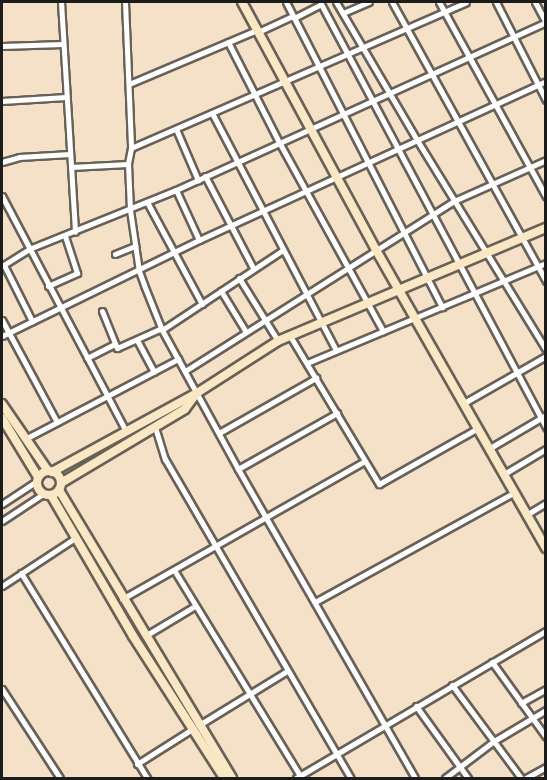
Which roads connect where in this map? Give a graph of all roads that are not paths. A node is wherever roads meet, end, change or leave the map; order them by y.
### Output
1 (60, 2) edge
2 (125, 2) edge
3 (242, 2) edge
4 (286, 2) edge
5 (336, 2) edge
6 (369, 2) edge
7 (392, 2) edge
8 (439, 2) edge
9 (466, 2) edge
10 (496, 2) edge
11 (534, 2) edge
12 (444, 11) junction
13 (344, 14) junction
14 (293, 17) junction
15 (545, 22) edge
16 (406, 28) junction
17 (257, 31) junction
18 (513, 38) junction
19 (228, 42) junction
20 (63, 44) junction
21 (2, 46) edge
22 (363, 48) junction
23 (347, 55) junction
24 (468, 57) junction
25 (319, 66) junction
26 (431, 73) junction
27 (285, 81) junction
28 (546, 81) edge
29 (129, 84) junction
30 (537, 84) junction
31 (389, 93) junction
32 (256, 94) junction
33 (66, 97) junction
34 (372, 100) junction
35 (546, 100) edge
36 (2, 101) edge
37 (494, 104) junction
38 (212, 113) junction
39 (344, 113) junction
40 (459, 121) junction
41 (310, 128) junction
42 (176, 129) junction
43 (417, 140) junction
44 (279, 142) junction
45 (131, 148) junction
46 (398, 150) junction
47 (70, 154) junction
48 (546, 160) edge
49 (2, 162) edge
50 (237, 162) junction
51 (369, 163) junction
52 (128, 164) junction
53 (71, 167) junction
54 (530, 167) junction
55 (206, 176) junction
56 (336, 179) junction
57 (198, 180) junction
58 (492, 183) junction
59 (176, 190) junction
60 (309, 191) junction
61 (2, 196) edge
62 (546, 197) edge
63 (454, 201) junction
64 (147, 202) junction
65 (130, 210) junction
66 (263, 211) junction
67 (432, 215) junction
68 (231, 226) junction
69 (546, 228) edge
70 (75, 232) junction
71 (405, 232) junction
72 (65, 236) junction
73 (522, 238) junction
74 (199, 240) junction
75 (135, 246) junction
76 (28, 249) junction
77 (283, 250) junction
78 (375, 250) junction
79 (485, 253) junction
80 (115, 254) dead end
81 (174, 254) junction
82 (546, 263) edge
83 (460, 264) junction
84 (2, 266) edge
85 (538, 266) junction
86 (349, 267) junction
87 (253, 268) junction
88 (139, 271) junction
89 (429, 277) junction
90 (239, 278) junction
91 (546, 281) edge
92 (502, 282) junction
93 (48, 286) junction
94 (400, 289) junction
95 (221, 291) junction
96 (475, 293) junction
97 (306, 294) junction
98 (368, 303) junction
99 (202, 304) junction
100 (442, 307) junction
101 (60, 308) junction
102 (102, 311) dead end
103 (416, 317) junction
104 (2, 320) edge
105 (266, 320) junction
106 (32, 321) junction
107 (321, 322) junction
108 (162, 329) junction
109 (383, 331) junction
110 (246, 332) junction
111 (9, 333) junction
112 (2, 336) edge
113 (290, 336) junction
114 (137, 340) junction
115 (278, 341) junction
116 (115, 344) junction
117 (336, 350) junction
118 (546, 350) edge
119 (546, 356) edge
120 (87, 357) junction
121 (178, 359) junction
122 (307, 363) junction
123 (185, 371) junction
124 (154, 372) junction
125 (515, 374) junction
126 (316, 378) junction
127 (196, 393) junction
128 (107, 396) junction
129 (464, 403) junction
130 (2, 404) edge
131 (337, 413) junction
132 (543, 417) edge
133 (2, 418) edge
134 (57, 422) junction
135 (155, 427) junction
136 (478, 428) junction
137 (546, 428) edge
138 (126, 431) junction
139 (219, 433) junction
140 (24, 440) junction
141 (490, 448) junction
142 (546, 449) edge
143 (365, 461) junction
144 (238, 469) junction
145 (50, 471) junction
146 (504, 474) junction
147 (37, 479) junction
148 (60, 486) junction
149 (515, 492) junction
150 (47, 495) junction
151 (546, 503) edge
152 (2, 504) edge
153 (526, 515) junction
154 (266, 518) junction
155 (2, 521) edge
156 (75, 538) junction
157 (214, 545) junction
158 (546, 548) edge
159 (174, 570) junction
160 (21, 573) junction
161 (2, 586) edge
162 (122, 599) junction
163 (315, 602) junction
164 (195, 606) junction
165 (546, 631) edge
166 (145, 636) junction
167 (492, 662) junction
168 (287, 671) junction
169 (452, 685) junction
170 (2, 688) edge
171 (546, 689) edge
172 (250, 692) junction
173 (521, 703) junction
174 (416, 706) junction
175 (546, 710) edge
176 (532, 718) junction
177 (384, 725) junction
178 (196, 726) junction
179 (546, 737) edge
180 (494, 741) junction
181 (337, 754) junction
182 (137, 764) junction
183 (460, 767) junction
184 (546, 767) edge
185 (537, 772) junction
186 (298, 777) edge
187 (60, 778) edge
188 (147, 778) edge
189 (224, 778) edge
190 (232, 778) edge
191 (351, 778) edge
192 (415, 778) edge
193 (445, 778) edge
194 (468, 778) edge
195 (521, 778) edge
196 (526, 778) edge
197 (542, 778) edge

1 - 20 street
2 - 29 street
3 - 17 street
4 - 14 street
5 - 13 street
6 - 13 street
7 - 16 street
8 - 12 street
9 - 12 street
10 - 18 street
11 - 15 street
12 - 16 street
12 - 24 street
13 - 22 street
14 - 17 street
14 - 23 street
14 - 25 street
15 - 18 street
16 - 22 street
16 - 26 street
17 - 19 street
17 - 27 street
18 - 24 street
18 - 30 street
19 - 29 street
19 - 32 street
20 - 21 street
20 - 33 street
22 - 23 street
22 - 31 street
23 - 25 street
23 - 34 street
24 - 26 street
24 - 37 street
25 - 27 street
25 - 39 street
26 - 31 street
26 - 40 street
27 - 32 street
27 - 41 street
28 - 30 street
29 - 45 street
30 - 35 street
30 - 37 street
31 - 34 street
31 - 43 street
32 - 38 street
32 - 44 street
33 - 36 street
33 - 47 street
34 - 39 street
34 - 46 street
37 - 40 street
37 - 54 street
38 - 42 street
38 - 50 street
39 - 41 street
39 - 51 street
40 - 43 street
40 - 58 street
41 - 44 street
41 - 56 street
42 - 45 street
42 - 57 street
43 - 46 street
43 - 63 street
44 - 50 street
44 - 60 street
45 - 52 street
46 - 51 street
46 - 67 street
47 - 49 street
47 - 53 street
48 - 54 street
50 - 55 street
50 - 66 street
51 - 56 street
51 - 71 street
52 - 53 street
52 - 65 street
53 - 70 street
54 - 58 street
54 - 62 street
55 - 57 street
55 - 68 street
56 - 60 street
56 - 78 street
57 - 59 street
58 - 63 street
58 - 73 street
59 - 64 street
59 - 74 street
60 - 66 street
60 - 86 street
61 - 76 street
63 - 67 street
63 - 79 street
64 - 65 street
64 - 81 street
65 - 70 street
65 - 75 street
66 - 68 street
66 - 77 street
67 - 71 street
67 - 83 street
68 - 74 street
68 - 87 street
69 - 73 street
70 - 72 street
71 - 78 street
71 - 89 street
72 - 76 street
72 - 93 street
73 - 79 street
73 - 85 street
74 - 81 street
75 - 80 street
75 - 88 street
76 - 84 street
76 - 93 street
77 - 87 street
77 - 97 street
78 - 86 street
78 - 94 street
79 - 83 street
79 - 92 street
81 - 88 street
81 - 99 street
82 - 85 street
83 - 89 street
83 - 96 street
84 - 106 street
85 - 91 street
85 - 92 street
86 - 97 street
86 - 98 street
87 - 90 street
88 - 101 street
88 - 108 street
89 - 94 street
89 - 100 street
90 - 95 street
90 - 105 street
92 - 96 street
92 - 118 street
93 - 101 street
94 - 98 street
94 - 103 street
95 - 99 street
95 - 110 street
96 - 100 street
96 - 125 street
97 - 105 street
97 - 107 street
98 - 107 street
98 - 109 street
99 - 108 street
100 - 103 street
101 - 106 street
101 - 120 street
102 - 116 street
103 - 109 street
103 - 129 street
104 - 111 street
105 - 110 street
105 - 115 street
106 - 111 street
107 - 113 street
107 - 117 street
108 - 114 street
108 - 121 street
109 - 117 street
110 - 123 street
111 - 112 street
111 - 134 street
113 - 115 street
113 - 122 street
114 - 116 street
114 - 124 street
115 - 127 street
116 - 120 street
117 - 122 street
119 - 125 street
120 - 128 street
121 - 123 street
121 - 124 street
122 - 126 street
123 - 127 street
124 - 128 street
125 - 129 street
125 - 132 street
126 - 131 street
126 - 139 street
127 - 135 street
127 - 138 street
127 - 139 street
128 - 134 street
128 - 138 street
129 - 136 street
130 - 140 street
131 - 143 street
131 - 144 street
132 - 137 street
132 - 141 street
133 - 147 street
134 - 140 street
135 - 148 street
135 - 157 street
136 - 141 street
136 - 143 street
138 - 145 street
139 - 144 street
140 - 145 street
141 - 146 street
142 - 146 street
143 - 154 street
144 - 154 street
145 - 147 street
145 - 148 street
146 - 149 street
147 - 150 street
147 - 152 street
148 - 150 street
148 - 162 street
149 - 153 street
149 - 163 street
150 - 155 street
150 - 156 street
151 - 153 street
153 - 158 street
154 - 157 street
154 - 163 street
156 - 160 street
156 - 178 street
157 - 159 street
157 - 168 street
159 - 162 street
159 - 164 street
160 - 161 street
160 - 182 street
162 - 166 street
163 - 177 street
164 - 166 street
164 - 172 street
165 - 167 street
166 - 178 street
167 - 169 street
167 - 173 street
168 - 172 street
168 - 181 street
169 - 174 street
169 - 180 street
170 - 187 street
171 - 173 street
172 - 178 street
172 - 186 street
173 - 176 street
174 - 177 street
174 - 183 street
175 - 176 street
176 - 179 street
176 - 180 street
177 - 181 street
177 - 192 street
178 - 182 street
178 - 189 street
178 - 190 street
180 - 183 street
180 - 195 street
181 - 186 street
181 - 191 street
182 - 188 street
183 - 193 street
183 - 194 street
184 - 185 street
185 - 196 street
185 - 197 street

